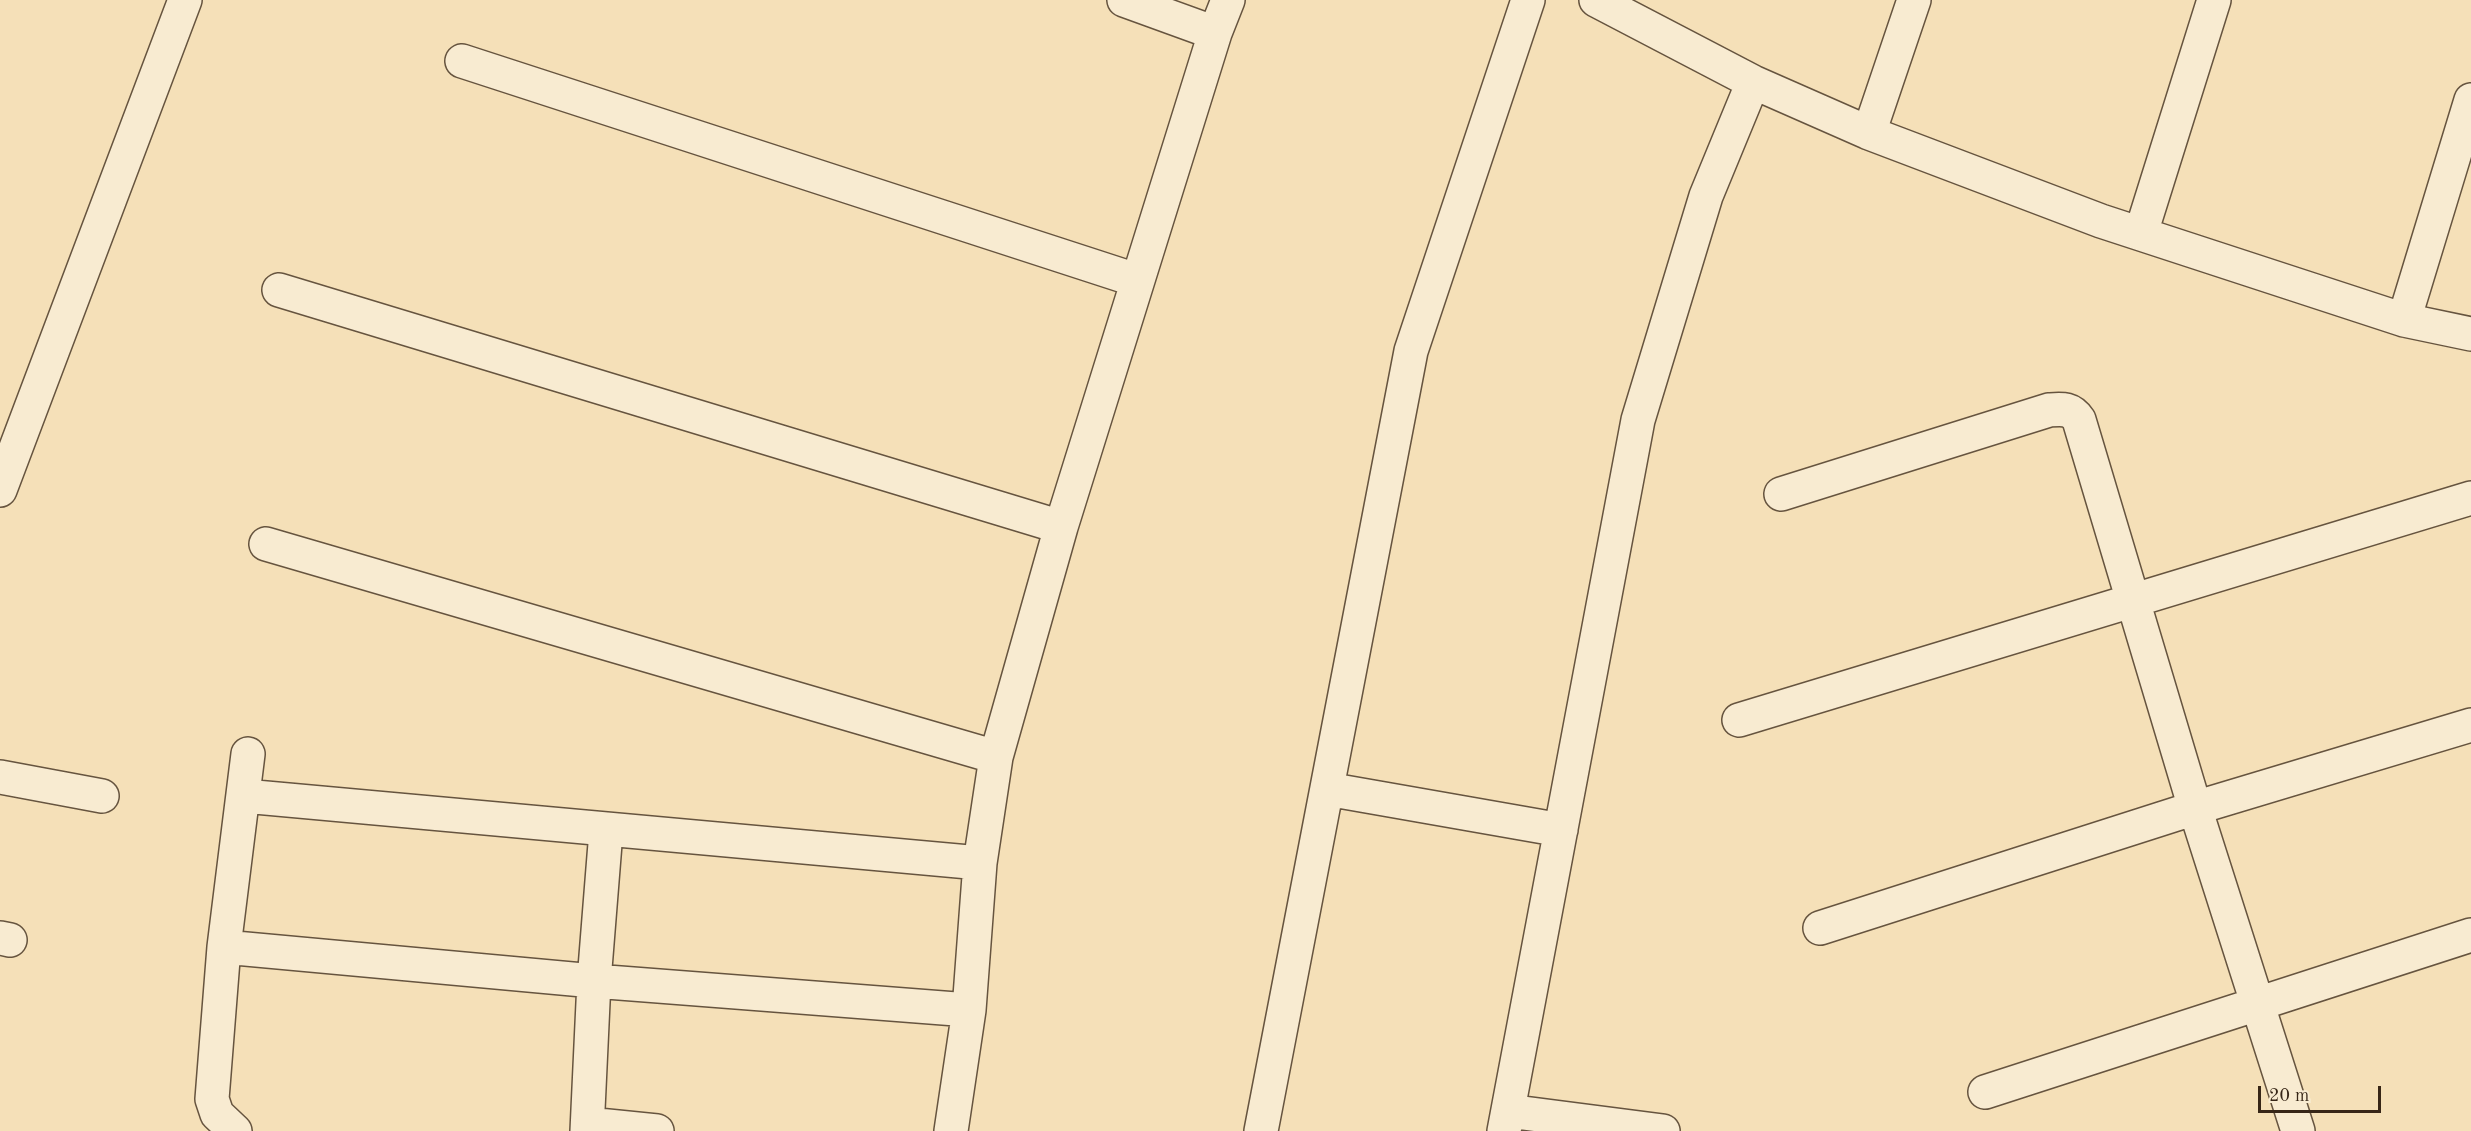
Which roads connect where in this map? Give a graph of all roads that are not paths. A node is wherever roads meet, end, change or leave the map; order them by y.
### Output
1 (185, 0) edge
2 (1124, 0) edge
3 (1228, 0) edge
4 (1528, 0) edge
5 (1596, 0) edge
6 (1914, 0) edge
7 (2214, 0) edge
8 (1638, 9) edge
9 (1215, 33) junction
10 (462, 62) dead end
11 (1753, 82) junction
12 (2471, 100) edge
13 (1869, 133) junction
14 (2142, 233) junction
15 (1136, 280) junction
16 (279, 290) dead end
17 (2404, 320) junction
18 (2471, 334) edge
19 (9, 433) edge
20 (0, 490) edge
21 (1781, 494) dead end
22 (2471, 498) edge
23 (1060, 527) junction
24 (266, 544) dead end
25 (2133, 602) junction
26 (1739, 720) dead end
27 (2471, 725) edge
28 (248, 754) dead end
29 (996, 757) junction
30 (0, 777) edge
31 (1327, 789) junction
32 (102, 796) dead end
33 (243, 796) junction
34 (2195, 808) junction
35 (1561, 830) junction
36 (606, 831) junction
37 (980, 863) junction
38 (1820, 928) dead end
39 (2471, 935) edge
40 (224, 947) junction
41 (594, 981) junction
42 (2259, 1006) junction
43 (969, 1010) junction
44 (1985, 1092) dead end
45 (1506, 1121) edge
46 (588, 1128) edge
47 (235, 1131) edge
48 (657, 1131) edge
49 (951, 1131) edge
50 (1261, 1131) edge
51 (1663, 1131) edge
52 (2298, 1131) edge

1 - 19 street
2 - 9 street
3 - 9 street
4 - 31 street
5 - 8 street
6 - 13 street
7 - 14 street
8 - 11 street
9 - 15 street
10 - 15 street
11 - 13 street
11 - 35 street
12 - 17 street
13 - 14 street
14 - 17 street
15 - 23 street
16 - 23 street
17 - 18 street
19 - 20 street
21 - 25 street
22 - 25 street
23 - 29 street
24 - 29 street
25 - 26 street
25 - 34 street
27 - 34 street
28 - 33 street
29 - 37 street
30 - 32 street
31 - 35 street
31 - 50 street
33 - 36 street
33 - 40 street
34 - 38 street
34 - 42 street
35 - 45 street
36 - 37 street
36 - 41 street
37 - 43 street
39 - 42 street
40 - 41 street
40 - 47 street
41 - 43 street
41 - 46 street
42 - 44 street
42 - 52 street
43 - 49 street
45 - 51 street
46 - 48 street

